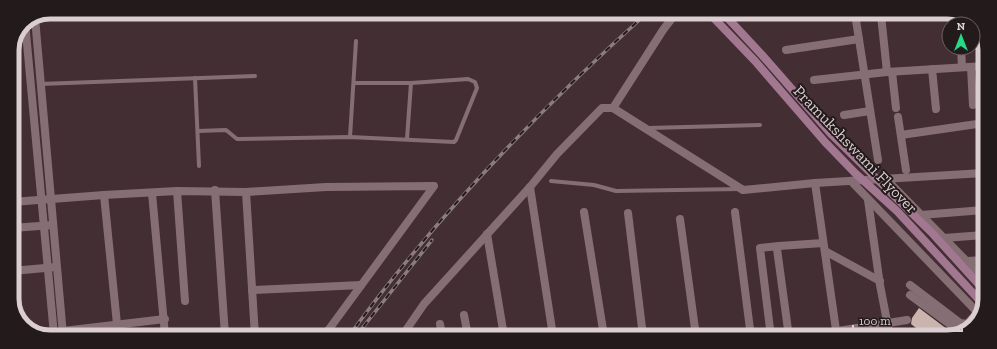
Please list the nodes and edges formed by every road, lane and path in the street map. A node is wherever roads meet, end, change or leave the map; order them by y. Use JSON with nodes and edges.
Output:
{"nodes":[{"id":1,"x":671,"y":19,"type":"edge"},
{"id":2,"x":715,"y":19,"type":"edge"},
{"id":3,"x":728,"y":19,"type":"edge"},
{"id":4,"x":856,"y":19,"type":"edge"},
{"id":5,"x":882,"y":19,"type":"edge"},
{"id":6,"x":34,"y":23,"type":"edge"},
{"id":7,"x":26,"y":31,"type":"edge"},
{"id":8,"x":859,"y":39,"type":"junction"},
{"id":9,"x":356,"y":40,"type":"dead end"},
{"id":10,"x":786,"y":50,"type":"dead end"},
{"id":11,"x":961,"y":56,"type":"edge"},
{"id":12,"x":962,"y":67,"type":"junction"},
{"id":13,"x":972,"y":67,"type":"junction"},
{"id":14,"x":978,"y":67,"type":"edge"},
{"id":15,"x":932,"y":69,"type":"junction"},
{"id":16,"x":890,"y":72,"type":"junction"},
{"id":17,"x":865,"y":75,"type":"junction"},
{"id":18,"x":256,"y":76,"type":"dead end"},
{"id":19,"x":194,"y":78,"type":"junction"},
{"id":20,"x":814,"y":80,"type":"dead end"},
{"id":21,"x":354,"y":83,"type":"junction"},
{"id":22,"x":411,"y":83,"type":"junction"},
{"id":23,"x":40,"y":84,"type":"junction"},
{"id":24,"x":974,"y":105,"type":"dead end"},
{"id":25,"x":613,"y":108,"type":"junction"},
{"id":26,"x":896,"y":108,"type":"dead end"},
{"id":27,"x":936,"y":109,"type":"dead end"},
{"id":28,"x":870,"y":111,"type":"junction"},
{"id":29,"x":844,"y":115,"type":"dead end"},
{"id":30,"x":898,"y":117,"type":"dead end"},
{"id":31,"x":978,"y":124,"type":"edge"},
{"id":32,"x":760,"y":125,"type":"dead end"},
{"id":33,"x":645,"y":129,"type":"junction"},
{"id":34,"x":198,"y":131,"type":"junction"},
{"id":35,"x":901,"y":135,"type":"junction"},
{"id":36,"x":350,"y":137,"type":"junction"},
{"id":37,"x":407,"y":139,"type":"junction"},
{"id":38,"x":878,"y":160,"type":"dead end"},
{"id":39,"x":199,"y":166,"type":"dead end"},
{"id":40,"x":906,"y":170,"type":"dead end"},
{"id":41,"x":978,"y":173,"type":"edge"},
{"id":42,"x":886,"y":179,"type":"junction"},
{"id":43,"x":851,"y":181,"type":"junction"},
{"id":44,"x":551,"y":182,"type":"dead end"},
{"id":45,"x":815,"y":183,"type":"junction"},
{"id":46,"x":530,"y":188,"type":"junction"},
{"id":47,"x":741,"y":189,"type":"junction"},
{"id":48,"x":216,"y":190,"type":"junction"},
{"id":49,"x":177,"y":191,"type":"junction"},
{"id":50,"x":152,"y":192,"type":"junction"},
{"id":51,"x":246,"y":192,"type":"junction"},
{"id":52,"x":104,"y":195,"type":"junction"},
{"id":53,"x":41,"y":199,"type":"junction"},
{"id":54,"x":51,"y":199,"type":"junction"},
{"id":55,"x":868,"y":200,"type":"junction"},
{"id":56,"x":19,"y":201,"type":"edge"},
{"id":57,"x":978,"y":210,"type":"edge"},
{"id":58,"x":584,"y":212,"type":"dead end"},
{"id":59,"x":735,"y":212,"type":"dead end"},
{"id":60,"x":628,"y":213,"type":"dead end"},
{"id":61,"x":921,"y":214,"type":"junction"},
{"id":62,"x":680,"y":219,"type":"dead end"},
{"id":63,"x":52,"y":225,"type":"junction"},
{"id":64,"x":44,"y":226,"type":"junction"},
{"id":65,"x":19,"y":228,"type":"edge"},
{"id":66,"x":487,"y":234,"type":"junction"},
{"id":67,"x":978,"y":235,"type":"edge"},
{"id":68,"x":944,"y":238,"type":"junction"},
{"id":69,"x":779,"y":246,"type":"junction"},
{"id":70,"x":824,"y":247,"type":"junction"},
{"id":71,"x":978,"y":260,"type":"edge"},
{"id":72,"x":968,"y":261,"type":"junction"},
{"id":73,"x":56,"y":267,"type":"junction"},
{"id":74,"x":47,"y":268,"type":"junction"},
{"id":75,"x":19,"y":270,"type":"edge"},
{"id":76,"x":978,"y":272,"type":"edge"},
{"id":77,"x":880,"y":281,"type":"junction"},
{"id":78,"x":978,"y":284,"type":"edge"},
{"id":79,"x":361,"y":285,"type":"junction"},
{"id":80,"x":910,"y":285,"type":"dead end"},
{"id":81,"x":252,"y":290,"type":"junction"},
{"id":82,"x":910,"y":295,"type":"dead end"},
{"id":83,"x":978,"y":299,"type":"edge"},
{"id":84,"x":185,"y":301,"type":"dead end"},
{"id":85,"x":976,"y":310,"type":"edge"},
{"id":86,"x":464,"y":315,"type":"dead end"},
{"id":87,"x":165,"y":319,"type":"junction"},
{"id":88,"x":907,"y":320,"type":"dead end"},
{"id":89,"x":117,"y":324,"type":"junction"},
{"id":90,"x":440,"y":324,"type":"dead end"},
{"id":91,"x":888,"y":324,"type":"junction"},
{"id":92,"x":966,"y":324,"type":"edge"},
{"id":93,"x":954,"y":329,"type":"edge"},
{"id":94,"x":53,"y":330,"type":"edge"},
{"id":95,"x":63,"y":330,"type":"edge"},
{"id":96,"x":81,"y":330,"type":"edge"},
{"id":97,"x":165,"y":330,"type":"edge"},
{"id":98,"x":225,"y":330,"type":"edge"},
{"id":99,"x":255,"y":330,"type":"edge"},
{"id":100,"x":328,"y":330,"type":"edge"},
{"id":101,"x":406,"y":330,"type":"edge"},
{"id":102,"x":441,"y":330,"type":"edge"},
{"id":103,"x":467,"y":330,"type":"edge"},
{"id":104,"x":503,"y":330,"type":"edge"},
{"id":105,"x":552,"y":330,"type":"edge"},
{"id":106,"x":603,"y":330,"type":"edge"},
{"id":107,"x":642,"y":330,"type":"edge"},
{"id":108,"x":695,"y":330,"type":"edge"},
{"id":109,"x":750,"y":330,"type":"edge"},
{"id":110,"x":770,"y":330,"type":"edge"},
{"id":111,"x":788,"y":330,"type":"edge"},
{"id":112,"x":836,"y":330,"type":"edge"},
{"id":113,"x":857,"y":330,"type":"edge"},
{"id":114,"x":889,"y":330,"type":"edge"}],
"edges":[{"from":1,"to":25,"type":"street"},
{"from":2,"to":83,"type":"main road","name":"Pramukshswami Flyover"},
{"from":3,"to":78,"type":"main road","name":"Pramukshswami Flyover"},
{"from":4,"to":8,"type":"street"},
{"from":5,"to":16,"type":"street"},
{"from":6,"to":23,"type":"street"},
{"from":7,"to":53,"type":"street"},
{"from":8,"to":10,"type":"street"},
{"from":8,"to":17,"type":"street"},
{"from":9,"to":21,"type":"lane"},
{"from":11,"to":12,"type":"street"},
{"from":12,"to":13,"type":"street"},
{"from":12,"to":15,"type":"street"},
{"from":13,"to":14,"type":"street"},
{"from":13,"to":24,"type":"street"},
{"from":15,"to":16,"type":"street"},
{"from":15,"to":27,"type":"street"},
{"from":16,"to":17,"type":"street"},
{"from":16,"to":26,"type":"street"},
{"from":17,"to":20,"type":"street"},
{"from":17,"to":28,"type":"street"},
{"from":18,"to":19,"type":"lane"},
{"from":19,"to":23,"type":"lane"},
{"from":19,"to":34,"type":"lane"},
{"from":21,"to":22,"type":"lane"},
{"from":21,"to":36,"type":"lane"},
{"from":22,"to":37,"type":"lane"},
{"from":22,"to":37,"type":"lane"},
{"from":23,"to":54,"type":"street"},
{"from":25,"to":33,"type":"street"},
{"from":25,"to":46,"type":"street"},
{"from":28,"to":29,"type":"street"},
{"from":28,"to":38,"type":"street"},
{"from":30,"to":35,"type":"street"},
{"from":31,"to":35,"type":"street"},
{"from":32,"to":33,"type":"lane"},
{"from":33,"to":47,"type":"street"},
{"from":34,"to":36,"type":"lane"},
{"from":34,"to":39,"type":"lane"},
{"from":35,"to":40,"type":"street"},
{"from":36,"to":37,"type":"lane"},
{"from":41,"to":42,"type":"street"},
{"from":42,"to":43,"type":"street"},
{"from":42,"to":61,"type":"street"},
{"from":43,"to":45,"type":"street"},
{"from":43,"to":55,"type":"street"},
{"from":44,"to":47,"type":"lane"},
{"from":45,"to":47,"type":"street"},
{"from":45,"to":70,"type":"street"},
{"from":46,"to":66,"type":"street"},
{"from":46,"to":105,"type":"street"},
{"from":48,"to":49,"type":"street"},
{"from":48,"to":51,"type":"street"},
{"from":48,"to":98,"type":"street"},
{"from":49,"to":50,"type":"street"},
{"from":49,"to":84,"type":"street"},
{"from":50,"to":52,"type":"street"},
{"from":50,"to":87,"type":"street"},
{"from":51,"to":79,"type":"street"},
{"from":51,"to":81,"type":"street"},
{"from":52,"to":54,"type":"street"},
{"from":52,"to":89,"type":"street"},
{"from":53,"to":54,"type":"street"},
{"from":53,"to":56,"type":"street"},
{"from":53,"to":64,"type":"street"},
{"from":54,"to":63,"type":"street"},
{"from":55,"to":77,"type":"street"},
{"from":55,"to":85,"type":"street"},
{"from":57,"to":61,"type":"street"},
{"from":58,"to":106,"type":"street"},
{"from":59,"to":109,"type":"street"},
{"from":60,"to":107,"type":"street"},
{"from":61,"to":68,"type":"street"},
{"from":62,"to":108,"type":"street"},
{"from":63,"to":64,"type":"street"},
{"from":63,"to":73,"type":"street"},
{"from":64,"to":65,"type":"street"},
{"from":64,"to":74,"type":"street"},
{"from":66,"to":101,"type":"street"},
{"from":66,"to":104,"type":"street"},
{"from":67,"to":68,"type":"street"},
{"from":68,"to":72,"type":"street"},
{"from":69,"to":70,"type":"street"},
{"from":69,"to":110,"type":"street"},
{"from":69,"to":111,"type":"street"},
{"from":70,"to":77,"type":"street"},
{"from":70,"to":112,"type":"street"},
{"from":71,"to":72,"type":"street"},
{"from":72,"to":76,"type":"street"},
{"from":73,"to":74,"type":"street"},
{"from":73,"to":95,"type":"street"},
{"from":74,"to":75,"type":"street"},
{"from":74,"to":94,"type":"street"},
{"from":77,"to":91,"type":"street"},
{"from":79,"to":81,"type":"street"},
{"from":79,"to":100,"type":"street"},
{"from":80,"to":92,"type":"street"},
{"from":81,"to":99,"type":"street"},
{"from":82,"to":93,"type":"street"},
{"from":86,"to":103,"type":"street"},
{"from":87,"to":89,"type":"street"},
{"from":87,"to":97,"type":"street"},
{"from":88,"to":91,"type":"street"},
{"from":89,"to":96,"type":"street"},
{"from":90,"to":102,"type":"street"},
{"from":91,"to":113,"type":"street"},
{"from":91,"to":114,"type":"street"}]}
